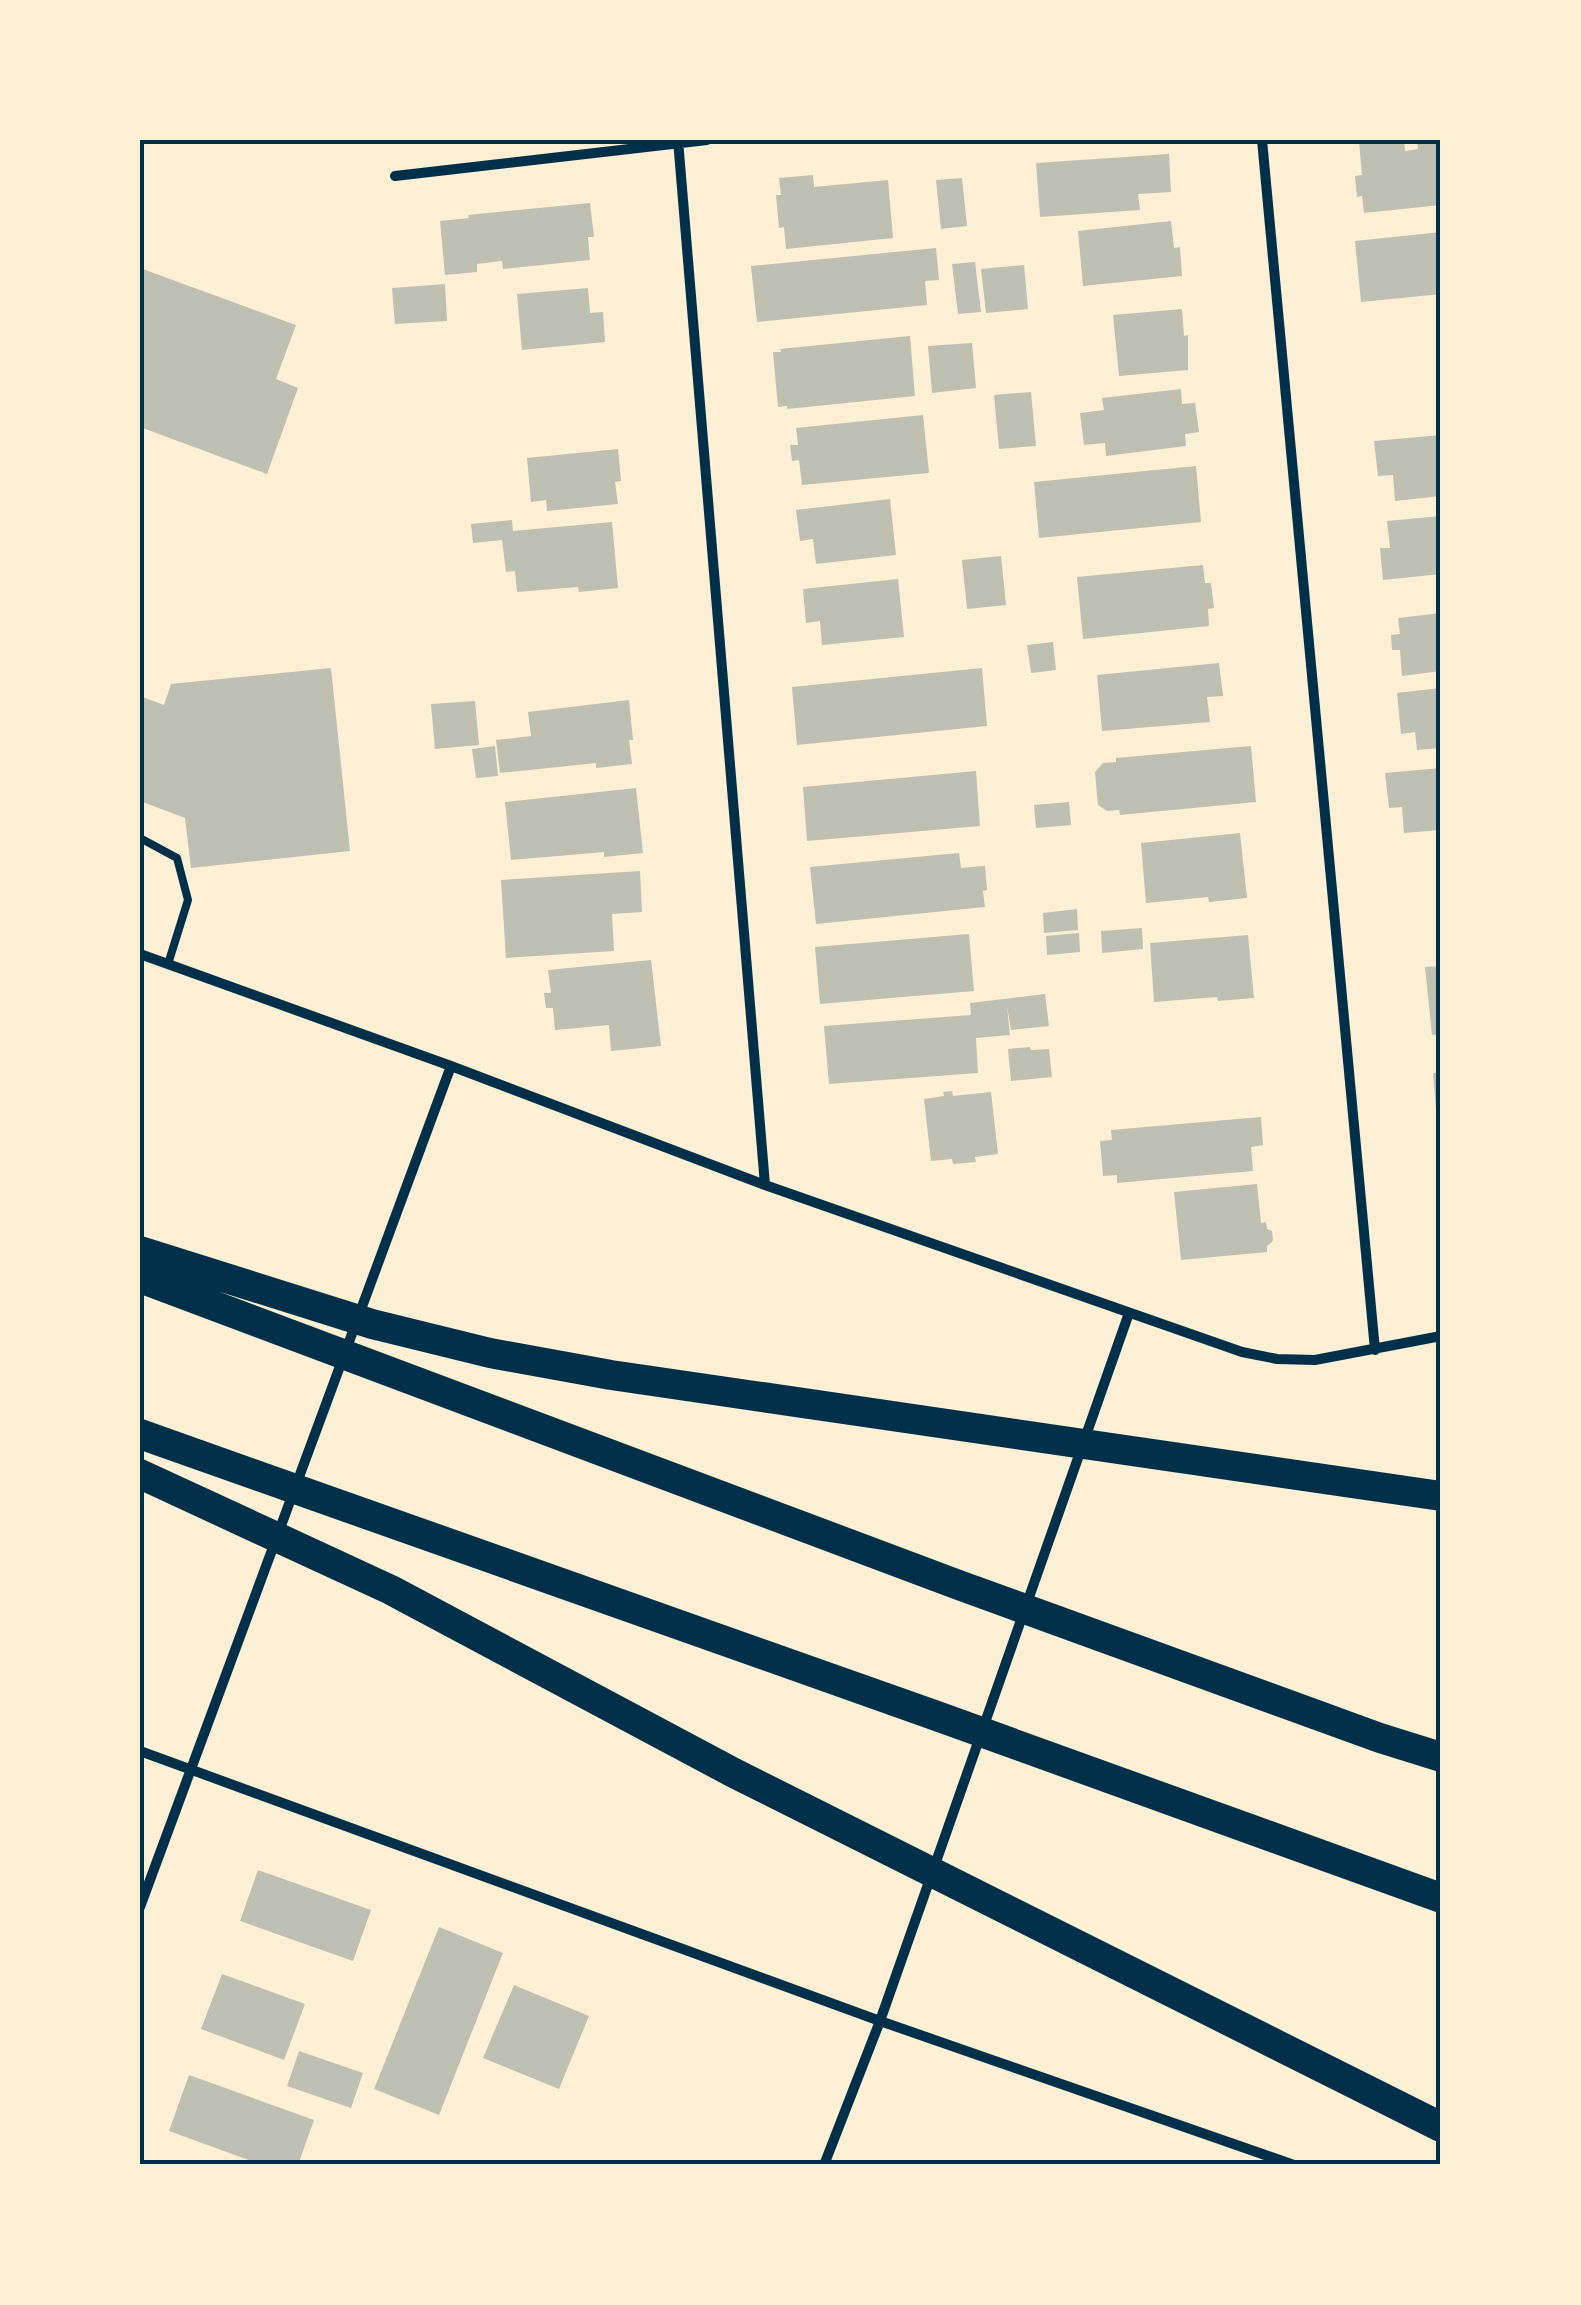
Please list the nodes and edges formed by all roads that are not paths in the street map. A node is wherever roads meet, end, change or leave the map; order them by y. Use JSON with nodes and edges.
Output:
{"nodes":[{"id":1,"x":708,"y":140,"type":"edge"},
{"id":2,"x":1262,"y":140,"type":"edge"},
{"id":3,"x":678,"y":142,"type":"edge"},
{"id":4,"x":395,"y":176,"type":"dead end"},
{"id":5,"x":140,"y":838,"type":"edge"},
{"id":6,"x":140,"y":954,"type":"edge"},
{"id":7,"x":168,"y":964,"type":"junction"},
{"id":8,"x":452,"y":1066,"type":"junction"},
{"id":9,"x":765,"y":1184,"type":"junction"},
{"id":10,"x":140,"y":1251,"type":"edge"},
{"id":11,"x":140,"y":1278,"type":"edge"},
{"id":12,"x":1129,"y":1313,"type":"junction"},
{"id":13,"x":1441,"y":1336,"type":"edge"},
{"id":14,"x":1375,"y":1350,"type":"junction"},
{"id":15,"x":140,"y":1434,"type":"edge"},
{"id":16,"x":140,"y":1474,"type":"edge"},
{"id":17,"x":1441,"y":1496,"type":"edge"},
{"id":18,"x":140,"y":1751,"type":"edge"},
{"id":19,"x":1441,"y":1757,"type":"edge"},
{"id":20,"x":192,"y":1771,"type":"junction"},
{"id":21,"x":1441,"y":1898,"type":"edge"},
{"id":22,"x":140,"y":1906,"type":"edge"},
{"id":23,"x":880,"y":2022,"type":"junction"},
{"id":24,"x":1441,"y":2127,"type":"edge"},
{"id":25,"x":824,"y":2165,"type":"edge"},
{"id":26,"x":1294,"y":2165,"type":"edge"}],
"edges":[{"from":1,"to":3,"type":"street"},
{"from":2,"to":14,"type":"street"},
{"from":3,"to":4,"type":"street"},
{"from":3,"to":9,"type":"street"},
{"from":5,"to":7,"type":"lane"},
{"from":6,"to":7,"type":"street"},
{"from":7,"to":8,"type":"street"},
{"from":8,"to":9,"type":"street"},
{"from":8,"to":20,"type":"street"},
{"from":9,"to":12,"type":"street"},
{"from":10,"to":17,"type":"highway"},
{"from":11,"to":19,"type":"highway"},
{"from":12,"to":14,"type":"street"},
{"from":12,"to":23,"type":"street"},
{"from":13,"to":14,"type":"street"},
{"from":15,"to":21,"type":"highway"},
{"from":16,"to":24,"type":"highway"},
{"from":18,"to":20,"type":"street"},
{"from":20,"to":22,"type":"street"},
{"from":20,"to":23,"type":"street"},
{"from":23,"to":25,"type":"street"},
{"from":23,"to":26,"type":"street"}]}
